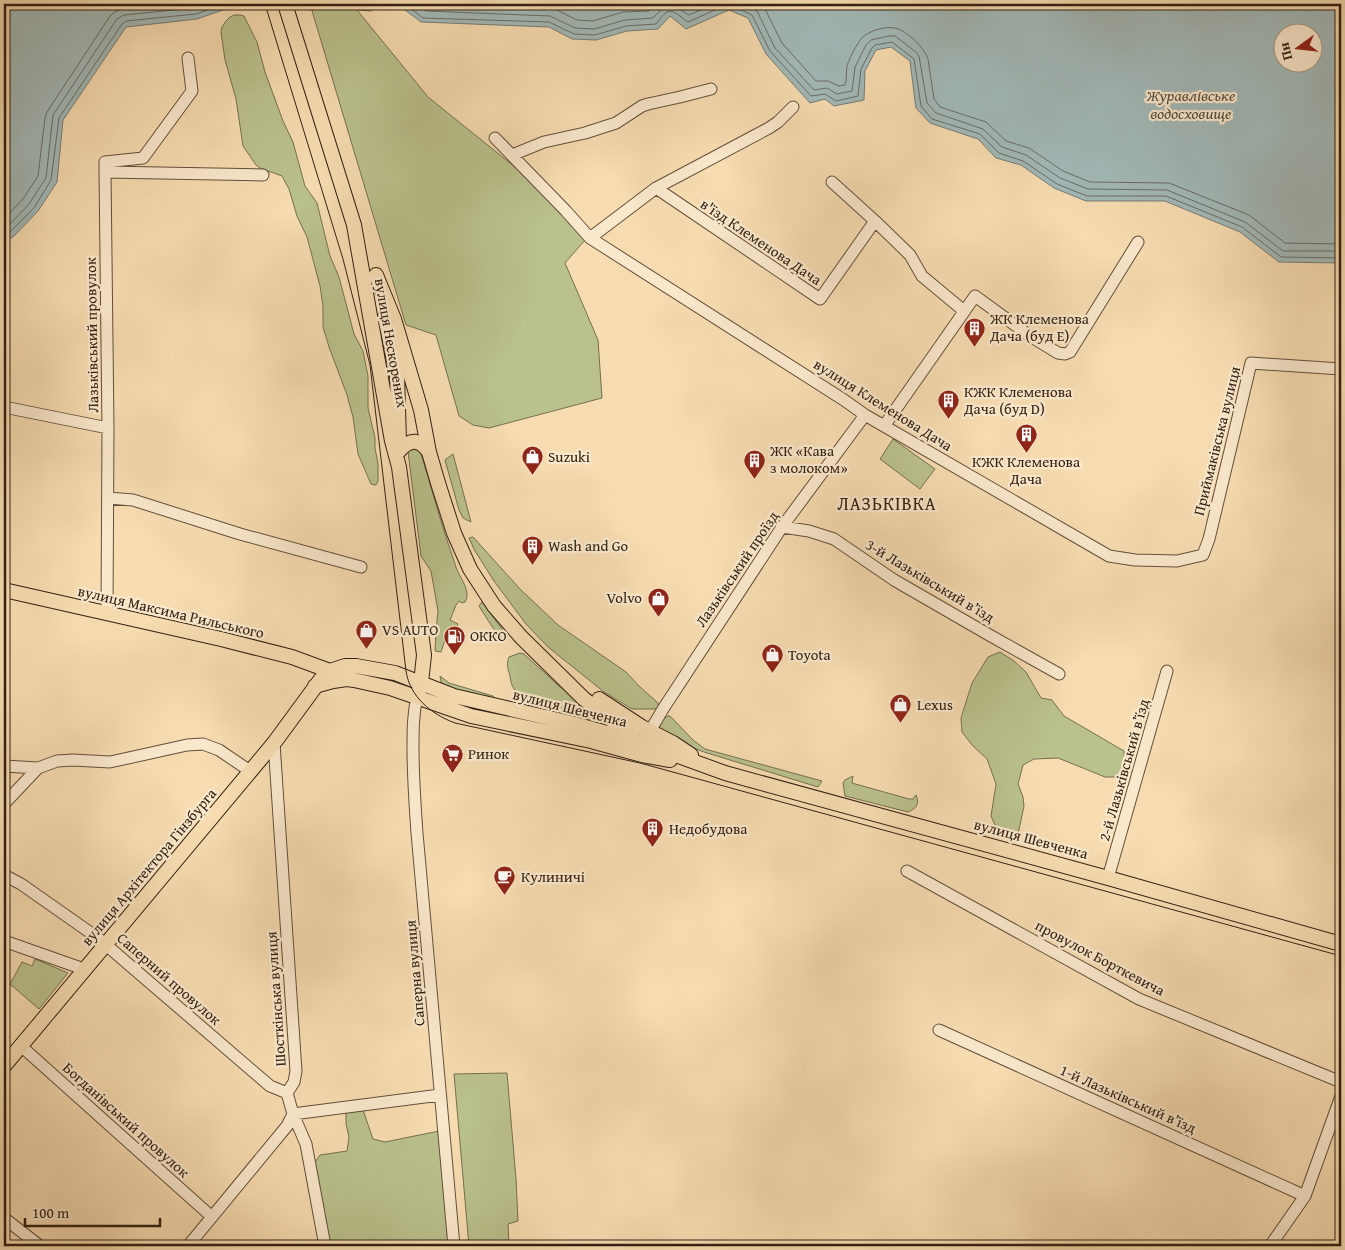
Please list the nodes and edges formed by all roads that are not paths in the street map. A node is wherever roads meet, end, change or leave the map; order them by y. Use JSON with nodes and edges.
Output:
{"nodes":[{"id":1,"x":285,"y":4,"type":"edge"},
{"id":2,"x":188,"y":58,"type":"dead end"},
{"id":3,"x":711,"y":89,"type":"dead end"},
{"id":4,"x":793,"y":107,"type":"dead end"},
{"id":5,"x":496,"y":138,"type":"dead end"},
{"id":6,"x":512,"y":155,"type":"junction"},
{"id":7,"x":105,"y":172,"type":"junction"},
{"id":8,"x":263,"y":175,"type":"dead end"},
{"id":9,"x":832,"y":182,"type":"dead end"},
{"id":10,"x":656,"y":188,"type":"junction"},
{"id":11,"x":875,"y":221,"type":"junction"},
{"id":12,"x":590,"y":238,"type":"junction"},
{"id":13,"x":1138,"y":242,"type":"dead end"},
{"id":14,"x":370,"y":277,"type":"junction"},
{"id":15,"x":964,"y":311,"type":"junction"},
{"id":16,"x":1341,"y":369,"type":"edge"},
{"id":17,"x":397,"y":373,"type":"junction"},
{"id":18,"x":4,"y":407,"type":"edge"},
{"id":19,"x":865,"y":415,"type":"junction"},
{"id":20,"x":884,"y":426,"type":"junction"},
{"id":21,"x":108,"y":428,"type":"junction"},
{"id":22,"x":429,"y":452,"type":"junction"},
{"id":23,"x":399,"y":458,"type":"junction"},
{"id":24,"x":108,"y":498,"type":"junction"},
{"id":25,"x":782,"y":527,"type":"junction"},
{"id":26,"x":1203,"y":555,"type":"joint"},
{"id":27,"x":361,"y":567,"type":"dead end"},
{"id":28,"x":4,"y":590,"type":"edge"},
{"id":29,"x":107,"y":613,"type":"junction"},
{"id":30,"x":546,"y":663,"type":"junction"},
{"id":31,"x":330,"y":671,"type":"junction"},
{"id":32,"x":1167,"y":671,"type":"dead end"},
{"id":33,"x":1059,"y":674,"type":"dead end"},
{"id":34,"x":341,"y":680,"type":"junction"},
{"id":35,"x":421,"y":683,"type":"junction"},
{"id":36,"x":315,"y":687,"type":"junction"},
{"id":37,"x":417,"y":698,"type":"junction"},
{"id":38,"x":598,"y":709,"type":"junction"},
{"id":39,"x":586,"y":727,"type":"junction"},
{"id":40,"x":645,"y":736,"type":"junction"},
{"id":41,"x":591,"y":741,"type":"junction"},
{"id":42,"x":274,"y":742,"type":"junction"},
{"id":43,"x":680,"y":762,"type":"junction"},
{"id":44,"x":4,"y":766,"type":"edge"},
{"id":45,"x":38,"y":768,"type":"junction"},
{"id":46,"x":710,"y":768,"type":"junction"},
{"id":47,"x":250,"y":771,"type":"junction"},
{"id":48,"x":4,"y":804,"type":"edge"},
{"id":49,"x":907,"y":871,"type":"dead end"},
{"id":50,"x":4,"y":875,"type":"edge"},
{"id":51,"x":1108,"y":878,"type":"junction"},
{"id":52,"x":4,"y":941,"type":"edge"},
{"id":53,"x":106,"y":944,"type":"junction"},
{"id":54,"x":1341,"y":944,"type":"edge"},
{"id":55,"x":83,"y":971,"type":"junction"},
{"id":56,"x":939,"y":1030,"type":"dead end"},
{"id":57,"x":21,"y":1046,"type":"junction"},
{"id":58,"x":4,"y":1066,"type":"edge"},
{"id":59,"x":1341,"y":1082,"type":"edge"},
{"id":60,"x":287,"y":1094,"type":"junction"},
{"id":61,"x":440,"y":1095,"type":"junction"},
{"id":62,"x":1341,"y":1096,"type":"edge"},
{"id":63,"x":293,"y":1114,"type":"junction"},
{"id":64,"x":1305,"y":1196,"type":"junction"},
{"id":65,"x":212,"y":1217,"type":"junction"},
{"id":66,"x":4,"y":1218,"type":"edge"},
{"id":67,"x":40,"y":1246,"type":"edge"},
{"id":68,"x":188,"y":1246,"type":"edge"},
{"id":69,"x":325,"y":1246,"type":"edge"},
{"id":70,"x":454,"y":1246,"type":"edge"},
{"id":71,"x":1270,"y":1246,"type":"edge"}],
"edges":[{"from":1,"to":14,"type":"main road","name":"вулиця Нескорених"},
{"from":2,"to":7,"type":"street"},
{"from":3,"to":6,"type":"street"},
{"from":4,"to":10,"type":"street"},
{"from":5,"to":6,"type":"street","name":"вулиця Клеменова Дача"},
{"from":6,"to":12,"type":"street","name":"вулиця Клеменова Дача"},
{"from":7,"to":8,"type":"street"},
{"from":7,"to":21,"type":"street","name":"Лазьківський провулок"},
{"from":9,"to":11,"type":"street"},
{"from":10,"to":11,"type":"street","name":"в'їзд Клеменова Дача"},
{"from":10,"to":12,"type":"street"},
{"from":11,"to":15,"type":"street"},
{"from":12,"to":19,"type":"street","name":"вулиця Клеменова Дача"},
{"from":13,"to":15,"type":"street"},
{"from":14,"to":17,"type":"main road"},
{"from":14,"to":22,"type":"main road"},
{"from":14,"to":23,"type":"main road","name":"вулиця Нескорених"},
{"from":15,"to":20,"type":"street"},
{"from":16,"to":26,"type":"street","name":"Приймаківська вулиця"},
{"from":17,"to":22,"type":"main road"},
{"from":17,"to":23,"type":"main road","name":"вулиця Нескорених"},
{"from":18,"to":21,"type":"street"},
{"from":19,"to":20,"type":"street","name":"вулиця Клеменова Дача"},
{"from":19,"to":25,"type":"street","name":"Лазьківський проїзд"},
{"from":20,"to":26,"type":"street","name":"вулиця Клеменова Дача"},
{"from":21,"to":24,"type":"street","name":"Лазьківський провулок"},
{"from":22,"to":23,"type":"main road"},
{"from":22,"to":30,"type":"main road"},
{"from":23,"to":35,"type":"main road","name":"вулиця Нескорених"},
{"from":24,"to":27,"type":"street"},
{"from":24,"to":29,"type":"street","name":"Лазьківський провулок"},
{"from":25,"to":33,"type":"street","name":"3-й Лазьківський в’їзд"},
{"from":25,"to":40,"type":"street","name":"Лазьківський проїзд"},
{"from":28,"to":29,"type":"main road","name":"вулиця Максима Рильського"},
{"from":29,"to":31,"type":"main road","name":"вулиця Максима Рильського"},
{"from":30,"to":38,"type":"main road"},
{"from":30,"to":40,"type":"main road"},
{"from":31,"to":34,"type":"main road","name":"вулиця Максима Рильського"},
{"from":31,"to":35,"type":"main road"},
{"from":31,"to":36,"type":"main road"},
{"from":32,"to":51,"type":"street","name":"2-й Лазьківський в’їзд"},
{"from":34,"to":36,"type":"main road"},
{"from":34,"to":37,"type":"main road"},
{"from":35,"to":37,"type":"main road","name":"вулиця Нескорених"},
{"from":35,"to":39,"type":"main road","name":"вулиця Шевченка"},
{"from":36,"to":42,"type":"main road","name":"вулиця Архітектора Гінзбурга"},
{"from":37,"to":41,"type":"main road","name":"вулиця Шевченка"},
{"from":37,"to":61,"type":"street","name":"Саперна вулиця"},
{"from":38,"to":39,"type":"main road"},
{"from":38,"to":40,"type":"main road"},
{"from":39,"to":40,"type":"main road","name":"вулиця Шевченка"},
{"from":40,"to":41,"type":"main road"},
{"from":40,"to":43,"type":"main road"},
{"from":40,"to":46,"type":"main road","name":"вулиця Шевченка"},
{"from":41,"to":43,"type":"main road","name":"вулиця Шевченка"},
{"from":42,"to":47,"type":"main road","name":"вулиця Архітектора Гінзбурга"},
{"from":42,"to":60,"type":"street","name":"Шосткінська вулиця"},
{"from":43,"to":46,"type":"main road","name":"вулиця Шевченка"},
{"from":44,"to":45,"type":"street"},
{"from":45,"to":47,"type":"street"},
{"from":45,"to":48,"type":"street"},
{"from":46,"to":51,"type":"main road","name":"вулиця Шевченка"},
{"from":47,"to":53,"type":"main road","name":"вулиця Архітектора Гінзбурга"},
{"from":49,"to":59,"type":"street","name":"провулок Борткевича"},
{"from":50,"to":53,"type":"street","name":"Саперний провулок"},
{"from":51,"to":54,"type":"main road","name":"вулиця Шевченка"},
{"from":52,"to":55,"type":"street"},
{"from":53,"to":55,"type":"main road","name":"вулиця Архітектора Гінзбурга"},
{"from":53,"to":60,"type":"street","name":"Саперний провулок"},
{"from":55,"to":57,"type":"main road","name":"вулиця Архітектора Гінзбурга"},
{"from":56,"to":64,"type":"street","name":"1-й Лазьківський в’їзд"},
{"from":57,"to":58,"type":"main road","name":"вулиця Архітектора Гінзбурга"},
{"from":57,"to":65,"type":"street","name":"Богданівський провулок"},
{"from":60,"to":63,"type":"street"},
{"from":61,"to":63,"type":"street"},
{"from":61,"to":70,"type":"street","name":"Саперна вулиця"},
{"from":62,"to":64,"type":"street"},
{"from":63,"to":65,"type":"street"},
{"from":63,"to":69,"type":"street"},
{"from":64,"to":71,"type":"street"},
{"from":65,"to":68,"type":"street"},
{"from":66,"to":67,"type":"street"}]}
